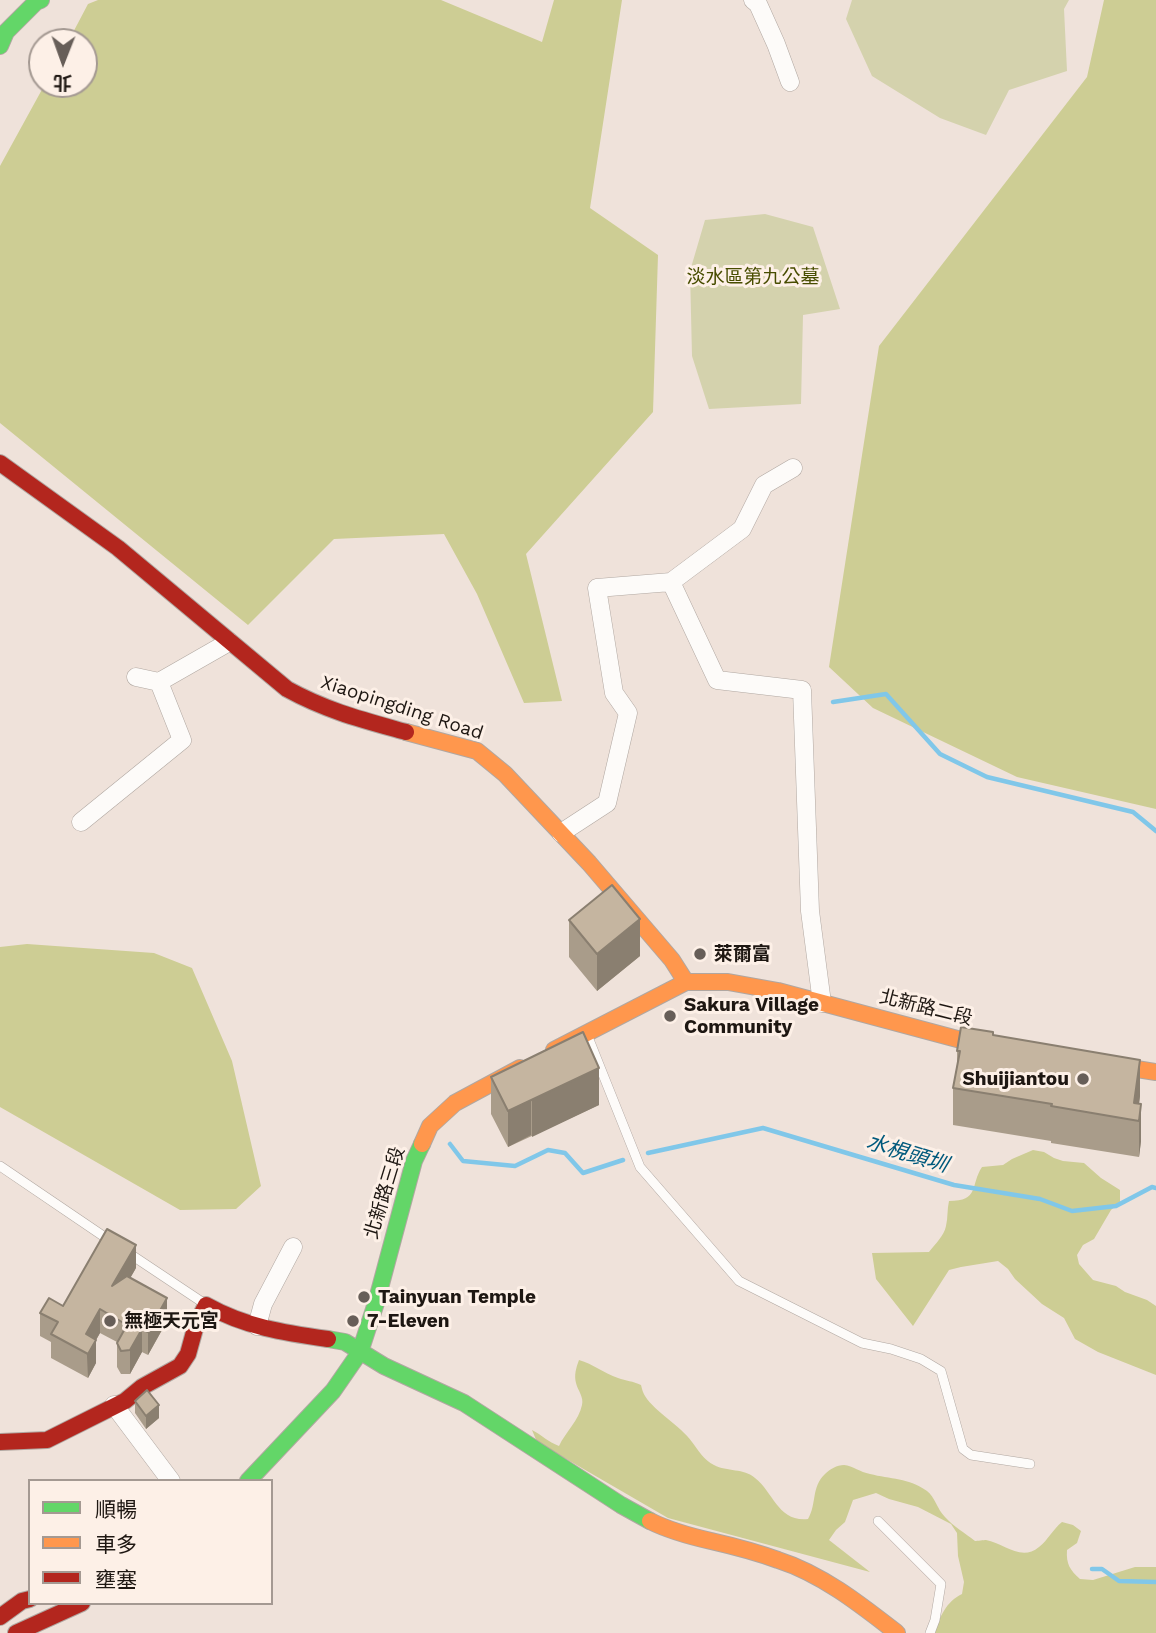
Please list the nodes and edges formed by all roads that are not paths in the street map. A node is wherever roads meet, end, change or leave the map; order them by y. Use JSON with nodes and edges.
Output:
{"nodes":[{"id":1,"x":41,"y":0,"type":"edge"},
{"id":2,"x":753,"y":0,"type":"edge"},
{"id":3,"x":0,"y":46,"type":"edge"},
{"id":4,"x":790,"y":82,"type":"dead end"},
{"id":5,"x":0,"y":463,"type":"edge"},
{"id":6,"x":793,"y":468,"type":"dead end"},
{"id":7,"x":671,"y":582,"type":"junction"},
{"id":8,"x":229,"y":642,"type":"junction"},
{"id":9,"x":136,"y":677,"type":"dead end"},
{"id":10,"x":159,"y":682,"type":"junction"},
{"id":11,"x":81,"y":822,"type":"dead end"},
{"id":12,"x":561,"y":833,"type":"junction"},
{"id":13,"x":686,"y":982,"type":"junction"},
{"id":14,"x":822,"y":1003,"type":"junction"},
{"id":15,"x":586,"y":1032,"type":"junction"},
{"id":16,"x":1013,"y":1048,"type":"edge"},
{"id":17,"x":1091,"y":1061,"type":"edge"},
{"id":18,"x":1156,"y":1072,"type":"edge"},
{"id":19,"x":0,"y":1166,"type":"edge"},
{"id":20,"x":293,"y":1247,"type":"dead end"},
{"id":21,"x":206,"y":1306,"type":"junction"},
{"id":22,"x":257,"y":1326,"type":"junction"},
{"id":23,"x":360,"y":1352,"type":"junction"},
{"id":24,"x":114,"y":1405,"type":"junction"},
{"id":25,"x":0,"y":1442,"type":"edge"},
{"id":26,"x":1030,"y":1464,"type":"dead end"},
{"id":27,"x":170,"y":1479,"type":"edge"},
{"id":28,"x":250,"y":1479,"type":"edge"},
{"id":29,"x":878,"y":1521,"type":"dead end"},
{"id":30,"x":28,"y":1600,"type":"edge"},
{"id":31,"x":78,"y":1605,"type":"edge"},
{"id":32,"x":0,"y":1616,"type":"edge"},
{"id":33,"x":16,"y":1633,"type":"edge"},
{"id":34,"x":897,"y":1633,"type":"edge"},
{"id":35,"x":930,"y":1633,"type":"edge"}],
"edges":[{"from":1,"to":3,"type":"street"},
{"from":2,"to":4,"type":"street"},
{"from":5,"to":8,"type":"street","name":"Xiaopingding Road"},
{"from":6,"to":7,"type":"street"},
{"from":7,"to":12,"type":"street"},
{"from":7,"to":14,"type":"street"},
{"from":8,"to":10,"type":"street"},
{"from":8,"to":12,"type":"street","name":"Xiaopingding Road"},
{"from":9,"to":10,"type":"street"},
{"from":10,"to":11,"type":"street"},
{"from":12,"to":13,"type":"street","name":"Xiaopingding Road"},
{"from":13,"to":14,"type":"street","name":"北新路二段"},
{"from":13,"to":15,"type":"street","name":"北新路三段"},
{"from":14,"to":16,"type":"street","name":"北新路二段"},
{"from":15,"to":23,"type":"street","name":"北新路三段"},
{"from":15,"to":26,"type":"lane"},
{"from":17,"to":18,"type":"street"},
{"from":19,"to":21,"type":"lane"},
{"from":20,"to":22,"type":"street"},
{"from":21,"to":22,"type":"street"},
{"from":21,"to":24,"type":"street"},
{"from":22,"to":23,"type":"street"},
{"from":23,"to":28,"type":"street","name":"北新路三段"},
{"from":23,"to":34,"type":"street"},
{"from":24,"to":25,"type":"street"},
{"from":24,"to":27,"type":"street"},
{"from":29,"to":35,"type":"lane"},
{"from":30,"to":32,"type":"street"},
{"from":31,"to":33,"type":"street"}]}
